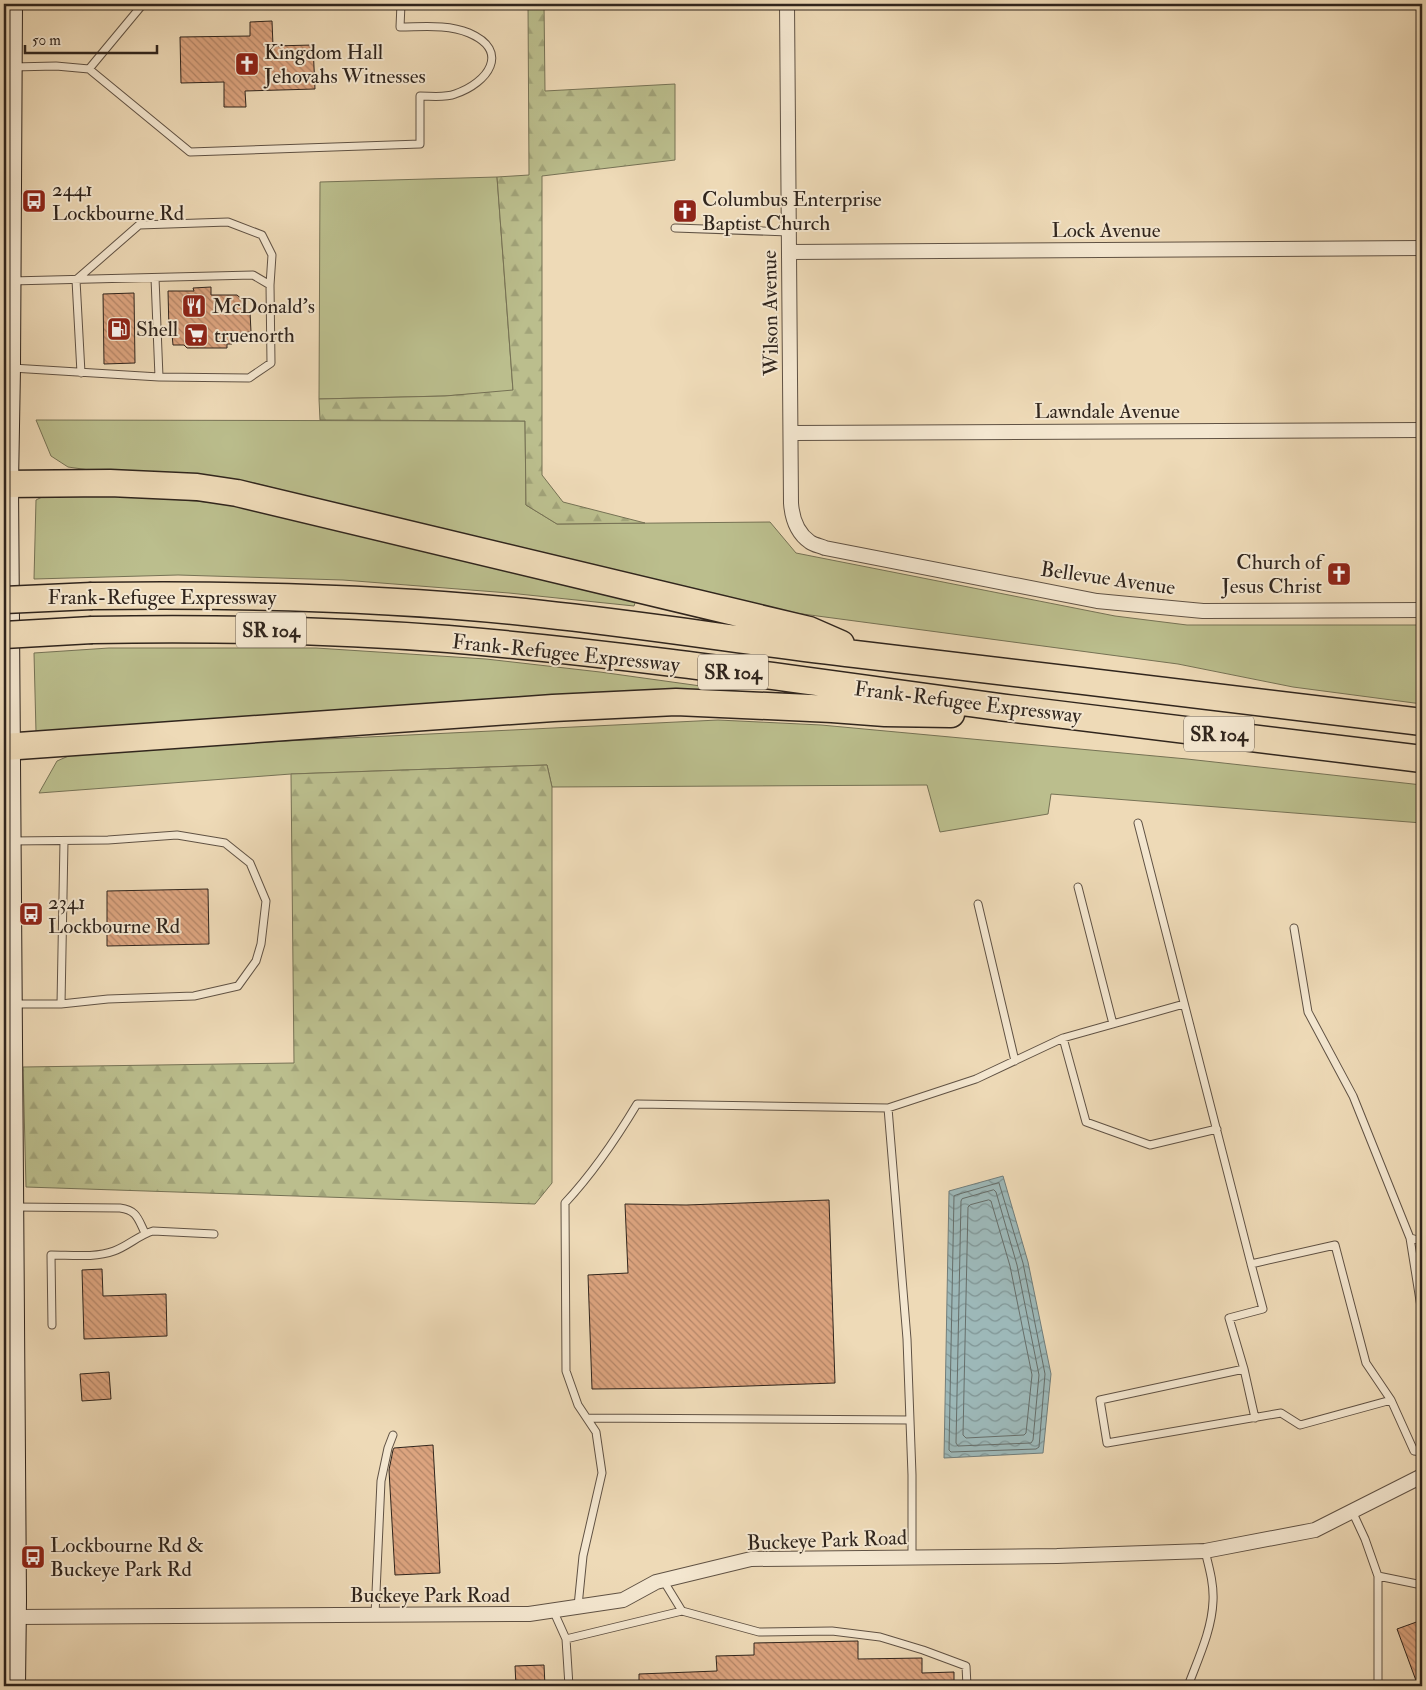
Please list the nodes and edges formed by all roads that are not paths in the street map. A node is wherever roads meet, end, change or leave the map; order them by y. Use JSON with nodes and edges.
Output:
{"nodes":[{"id":1,"x":12,"y":4,"type":"edge"},
{"id":2,"x":143,"y":4,"type":"edge"},
{"id":3,"x":401,"y":4,"type":"edge"},
{"id":4,"x":787,"y":4,"type":"edge"},
{"id":5,"x":13,"y":67,"type":"junction"},
{"id":6,"x":89,"y":70,"type":"junction"},
{"id":7,"x":675,"y":228,"type":"dead end"},
{"id":8,"x":790,"y":232,"type":"junction"},
{"id":9,"x":1422,"y":248,"type":"edge"},
{"id":10,"x":790,"y":252,"type":"junction"},
{"id":11,"x":155,"y":278,"type":"junction"},
{"id":12,"x":76,"y":280,"type":"junction"},
{"id":13,"x":11,"y":281,"type":"junction"},
{"id":14,"x":270,"y":285,"type":"junction"},
{"id":15,"x":7,"y":368,"type":"edge"},
{"id":16,"x":80,"y":373,"type":"junction"},
{"id":17,"x":159,"y":377,"type":"junction"},
{"id":18,"x":1422,"y":430,"type":"edge"},
{"id":19,"x":792,"y":433,"type":"junction"},
{"id":20,"x":6,"y":484,"type":"edge"},
{"id":21,"x":799,"y":529,"type":"joint"},
{"id":22,"x":4,"y":600,"type":"edge"},
{"id":23,"x":1422,"y":610,"type":"edge"},
{"id":24,"x":4,"y":635,"type":"edge"},
{"id":25,"x":869,"y":656,"type":"junction"},
{"id":26,"x":1016,"y":709,"type":"junction"},
{"id":27,"x":1422,"y":722,"type":"edge"},
{"id":28,"x":7,"y":748,"type":"edge"},
{"id":29,"x":1422,"y":758,"type":"edge"},
{"id":30,"x":1138,"y":823,"type":"dead end"},
{"id":31,"x":10,"y":841,"type":"junction"},
{"id":32,"x":64,"y":841,"type":"junction"},
{"id":33,"x":1078,"y":887,"type":"dead end"},
{"id":34,"x":978,"y":904,"type":"dead end"},
{"id":35,"x":1294,"y":928,"type":"dead end"},
{"id":36,"x":9,"y":994,"type":"edge"},
{"id":37,"x":61,"y":1004,"type":"junction"},
{"id":38,"x":1184,"y":1004,"type":"junction"},
{"id":39,"x":1113,"y":1024,"type":"junction"},
{"id":40,"x":1064,"y":1038,"type":"junction"},
{"id":41,"x":1015,"y":1061,"type":"junction"},
{"id":42,"x":888,"y":1108,"type":"junction"},
{"id":43,"x":1217,"y":1129,"type":"junction"},
{"id":44,"x":12,"y":1208,"type":"junction"},
{"id":45,"x":145,"y":1233,"type":"junction"},
{"id":46,"x":214,"y":1234,"type":"dead end"},
{"id":47,"x":1410,"y":1238,"type":"junction"},
{"id":48,"x":1422,"y":1241,"type":"edge"},
{"id":49,"x":1251,"y":1264,"type":"junction"},
{"id":50,"x":9,"y":1278,"type":"edge"},
{"id":51,"x":1422,"y":1313,"type":"edge"},
{"id":52,"x":52,"y":1325,"type":"dead end"},
{"id":53,"x":1244,"y":1369,"type":"junction"},
{"id":54,"x":1391,"y":1400,"type":"junction"},
{"id":55,"x":586,"y":1418,"type":"junction"},
{"id":56,"x":1255,"y":1418,"type":"junction"},
{"id":57,"x":910,"y":1420,"type":"junction"},
{"id":58,"x":393,"y":1435,"type":"dead end"},
{"id":59,"x":1422,"y":1452,"type":"edge"},
{"id":60,"x":1422,"y":1476,"type":"edge"},
{"id":61,"x":1352,"y":1511,"type":"junction"},
{"id":62,"x":1205,"y":1551,"type":"junction"},
{"id":63,"x":912,"y":1557,"type":"junction"},
{"id":64,"x":1378,"y":1576,"type":"junction"},
{"id":65,"x":663,"y":1580,"type":"junction"},
{"id":66,"x":1422,"y":1585,"type":"edge"},
{"id":67,"x":14,"y":1605,"type":"junction"},
{"id":68,"x":578,"y":1606,"type":"junction"},
{"id":69,"x":553,"y":1610,"type":"junction"},
{"id":70,"x":682,"y":1611,"type":"junction"},
{"id":71,"x":375,"y":1615,"type":"junction"},
{"id":72,"x":566,"y":1639,"type":"junction"},
{"id":73,"x":14,"y":1686,"type":"edge"},
{"id":74,"x":569,"y":1686,"type":"edge"},
{"id":75,"x":967,"y":1686,"type":"edge"},
{"id":76,"x":1188,"y":1686,"type":"edge"},
{"id":77,"x":1378,"y":1686,"type":"edge"}],
"edges":[{"from":1,"to":5,"type":"main road"},
{"from":2,"to":6,"type":"lane"},
{"from":3,"to":6,"type":"lane"},
{"from":4,"to":8,"type":"street","name":"Wilson Avenue"},
{"from":5,"to":6,"type":"lane"},
{"from":5,"to":13,"type":"main road"},
{"from":7,"to":8,"type":"lane"},
{"from":8,"to":10,"type":"street","name":"Wilson Avenue"},
{"from":9,"to":10,"type":"street","name":"Lock Avenue"},
{"from":10,"to":19,"type":"street","name":"Wilson Avenue"},
{"from":11,"to":12,"type":"lane"},
{"from":11,"to":14,"type":"lane"},
{"from":11,"to":17,"type":"lane"},
{"from":12,"to":13,"type":"lane"},
{"from":12,"to":14,"type":"lane"},
{"from":12,"to":16,"type":"lane"},
{"from":13,"to":15,"type":"main road"},
{"from":14,"to":17,"type":"lane"},
{"from":15,"to":16,"type":"lane"},
{"from":15,"to":20,"type":"main road"},
{"from":16,"to":17,"type":"lane"},
{"from":18,"to":19,"type":"street","name":"Lawndale Avenue"},
{"from":19,"to":21,"type":"street","name":"Wilson Avenue"},
{"from":20,"to":25,"type":"highway"},
{"from":20,"to":28,"type":"main road"},
{"from":21,"to":23,"type":"street","name":"Bellevue Avenue"},
{"from":22,"to":25,"type":"highway","name":"Frank-Refugee Expressway","number":"SR 104","bridge":true},
{"from":24,"to":26,"type":"highway","name":"Frank-Refugee Expressway","number":"SR 104","bridge":true},
{"from":25,"to":27,"type":"highway","name":"Frank-Refugee Expressway","number":"SR 104"},
{"from":26,"to":28,"type":"highway"},
{"from":26,"to":29,"type":"highway","name":"Frank-Refugee Expressway","number":"SR 104"},
{"from":28,"to":31,"type":"main road"},
{"from":30,"to":38,"type":"lane"},
{"from":31,"to":32,"type":"lane"},
{"from":31,"to":36,"type":"main road"},
{"from":32,"to":37,"type":"lane"},
{"from":32,"to":37,"type":"lane"},
{"from":33,"to":39,"type":"lane"},
{"from":34,"to":41,"type":"lane"},
{"from":35,"to":47,"type":"lane"},
{"from":36,"to":37,"type":"lane"},
{"from":36,"to":44,"type":"main road"},
{"from":38,"to":39,"type":"lane"},
{"from":38,"to":43,"type":"lane"},
{"from":39,"to":40,"type":"lane"},
{"from":40,"to":41,"type":"lane"},
{"from":40,"to":43,"type":"lane"},
{"from":41,"to":42,"type":"lane"},
{"from":42,"to":55,"type":"lane"},
{"from":42,"to":57,"type":"lane"},
{"from":43,"to":49,"type":"lane"},
{"from":44,"to":45,"type":"lane"},
{"from":44,"to":50,"type":"main road"},
{"from":45,"to":46,"type":"lane"},
{"from":45,"to":52,"type":"lane"},
{"from":47,"to":48,"type":"lane"},
{"from":47,"to":51,"type":"lane"},
{"from":49,"to":53,"type":"lane"},
{"from":49,"to":54,"type":"lane"},
{"from":50,"to":67,"type":"main road"},
{"from":53,"to":56,"type":"lane"},
{"from":53,"to":56,"type":"lane"},
{"from":54,"to":56,"type":"lane"},
{"from":54,"to":59,"type":"lane"},
{"from":55,"to":57,"type":"lane"},
{"from":55,"to":68,"type":"lane"},
{"from":57,"to":63,"type":"lane"},
{"from":58,"to":71,"type":"lane"},
{"from":60,"to":61,"type":"street","name":"Buckeye Park Road"},
{"from":61,"to":62,"type":"street","name":"Buckeye Park Road"},
{"from":61,"to":64,"type":"lane"},
{"from":62,"to":63,"type":"street","name":"Buckeye Park Road"},
{"from":62,"to":76,"type":"lane"},
{"from":63,"to":65,"type":"street","name":"Buckeye Park Road"},
{"from":64,"to":66,"type":"lane"},
{"from":64,"to":77,"type":"lane"},
{"from":65,"to":68,"type":"street","name":"Buckeye Park Road"},
{"from":65,"to":70,"type":"lane"},
{"from":67,"to":71,"type":"street","name":"Buckeye Park Road"},
{"from":67,"to":73,"type":"main road"},
{"from":68,"to":69,"type":"street","name":"Buckeye Park Road"},
{"from":69,"to":71,"type":"street","name":"Buckeye Park Road"},
{"from":69,"to":72,"type":"lane"},
{"from":70,"to":72,"type":"lane"},
{"from":70,"to":75,"type":"lane"},
{"from":72,"to":74,"type":"lane"}]}
